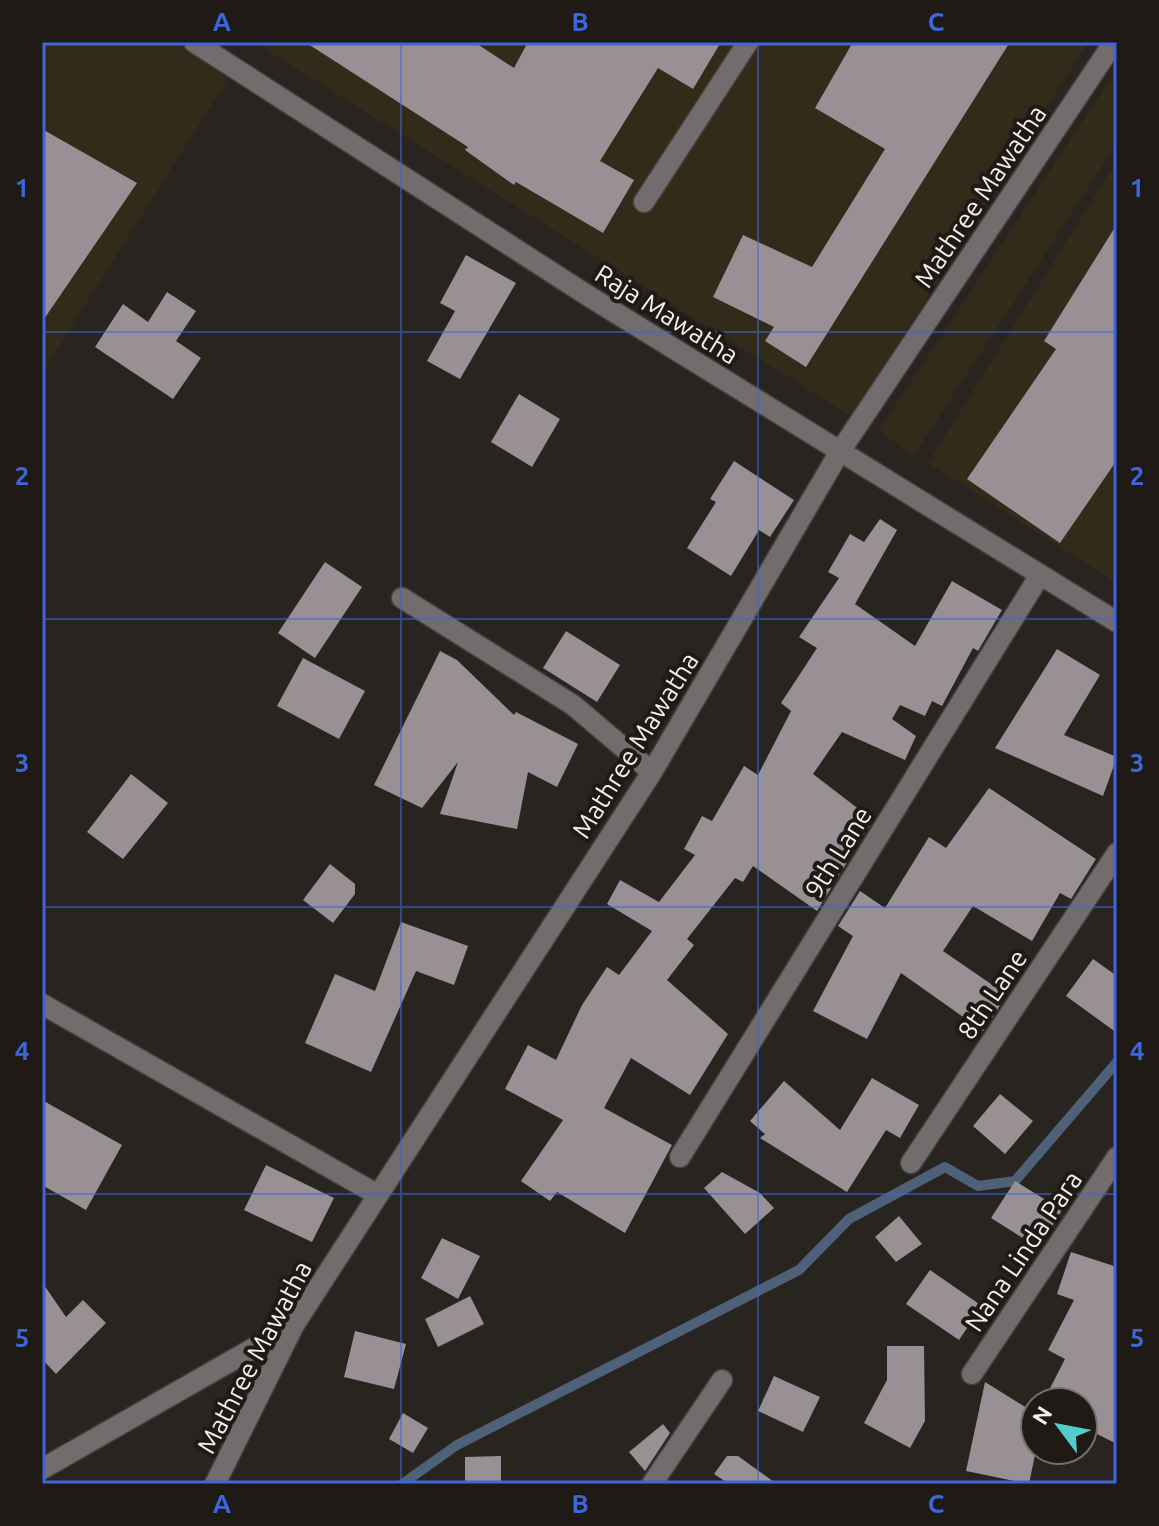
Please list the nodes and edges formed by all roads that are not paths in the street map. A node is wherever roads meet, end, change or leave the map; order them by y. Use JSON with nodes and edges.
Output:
{"nodes":[{"id":1,"x":194,"y":42,"type":"edge"},
{"id":2,"x":748,"y":42,"type":"edge"},
{"id":3,"x":1114,"y":42,"type":"edge"},
{"id":4,"x":644,"y":202,"type":"dead end"},
{"id":5,"x":839,"y":453,"type":"junction"},
{"id":6,"x":1040,"y":575,"type":"junction"},
{"id":7,"x":402,"y":598,"type":"dead end"},
{"id":8,"x":1117,"y":622,"type":"edge"},
{"id":9,"x":652,"y":772,"type":"junction"},
{"id":10,"x":1117,"y":853,"type":"edge"},
{"id":11,"x":44,"y":1008,"type":"edge"},
{"id":12,"x":680,"y":1157,"type":"dead end"},
{"id":13,"x":1117,"y":1157,"type":"edge"},
{"id":14,"x":911,"y":1163,"type":"dead end"},
{"id":15,"x":378,"y":1195,"type":"junction"},
{"id":16,"x":294,"y":1325,"type":"junction"},
{"id":17,"x":972,"y":1374,"type":"dead end"},
{"id":18,"x":722,"y":1380,"type":"dead end"},
{"id":19,"x":42,"y":1469,"type":"edge"},
{"id":20,"x":215,"y":1484,"type":"edge"},
{"id":21,"x":652,"y":1484,"type":"edge"}],
"edges":[{"from":1,"to":5,"type":"street","name":"Raja Mawatha"},
{"from":2,"to":4,"type":"street"},
{"from":3,"to":5,"type":"street","name":"Mathree Mawatha"},
{"from":5,"to":6,"type":"street","name":"Raja Mawatha"},
{"from":5,"to":9,"type":"street","name":"Mathree Mawatha"},
{"from":6,"to":8,"type":"street","name":"Raja Mawatha"},
{"from":6,"to":12,"type":"street","name":"9th Lane"},
{"from":7,"to":9,"type":"street"},
{"from":9,"to":15,"type":"street","name":"Mathree Mawatha"},
{"from":10,"to":14,"type":"street","name":"8th Lane"},
{"from":11,"to":15,"type":"street"},
{"from":13,"to":17,"type":"street","name":"Nana Linda Para"},
{"from":15,"to":16,"type":"street","name":"Mathree Mawatha"},
{"from":16,"to":19,"type":"street"},
{"from":16,"to":20,"type":"street","name":"Mathree Mawatha"},
{"from":18,"to":21,"type":"street"}]}
